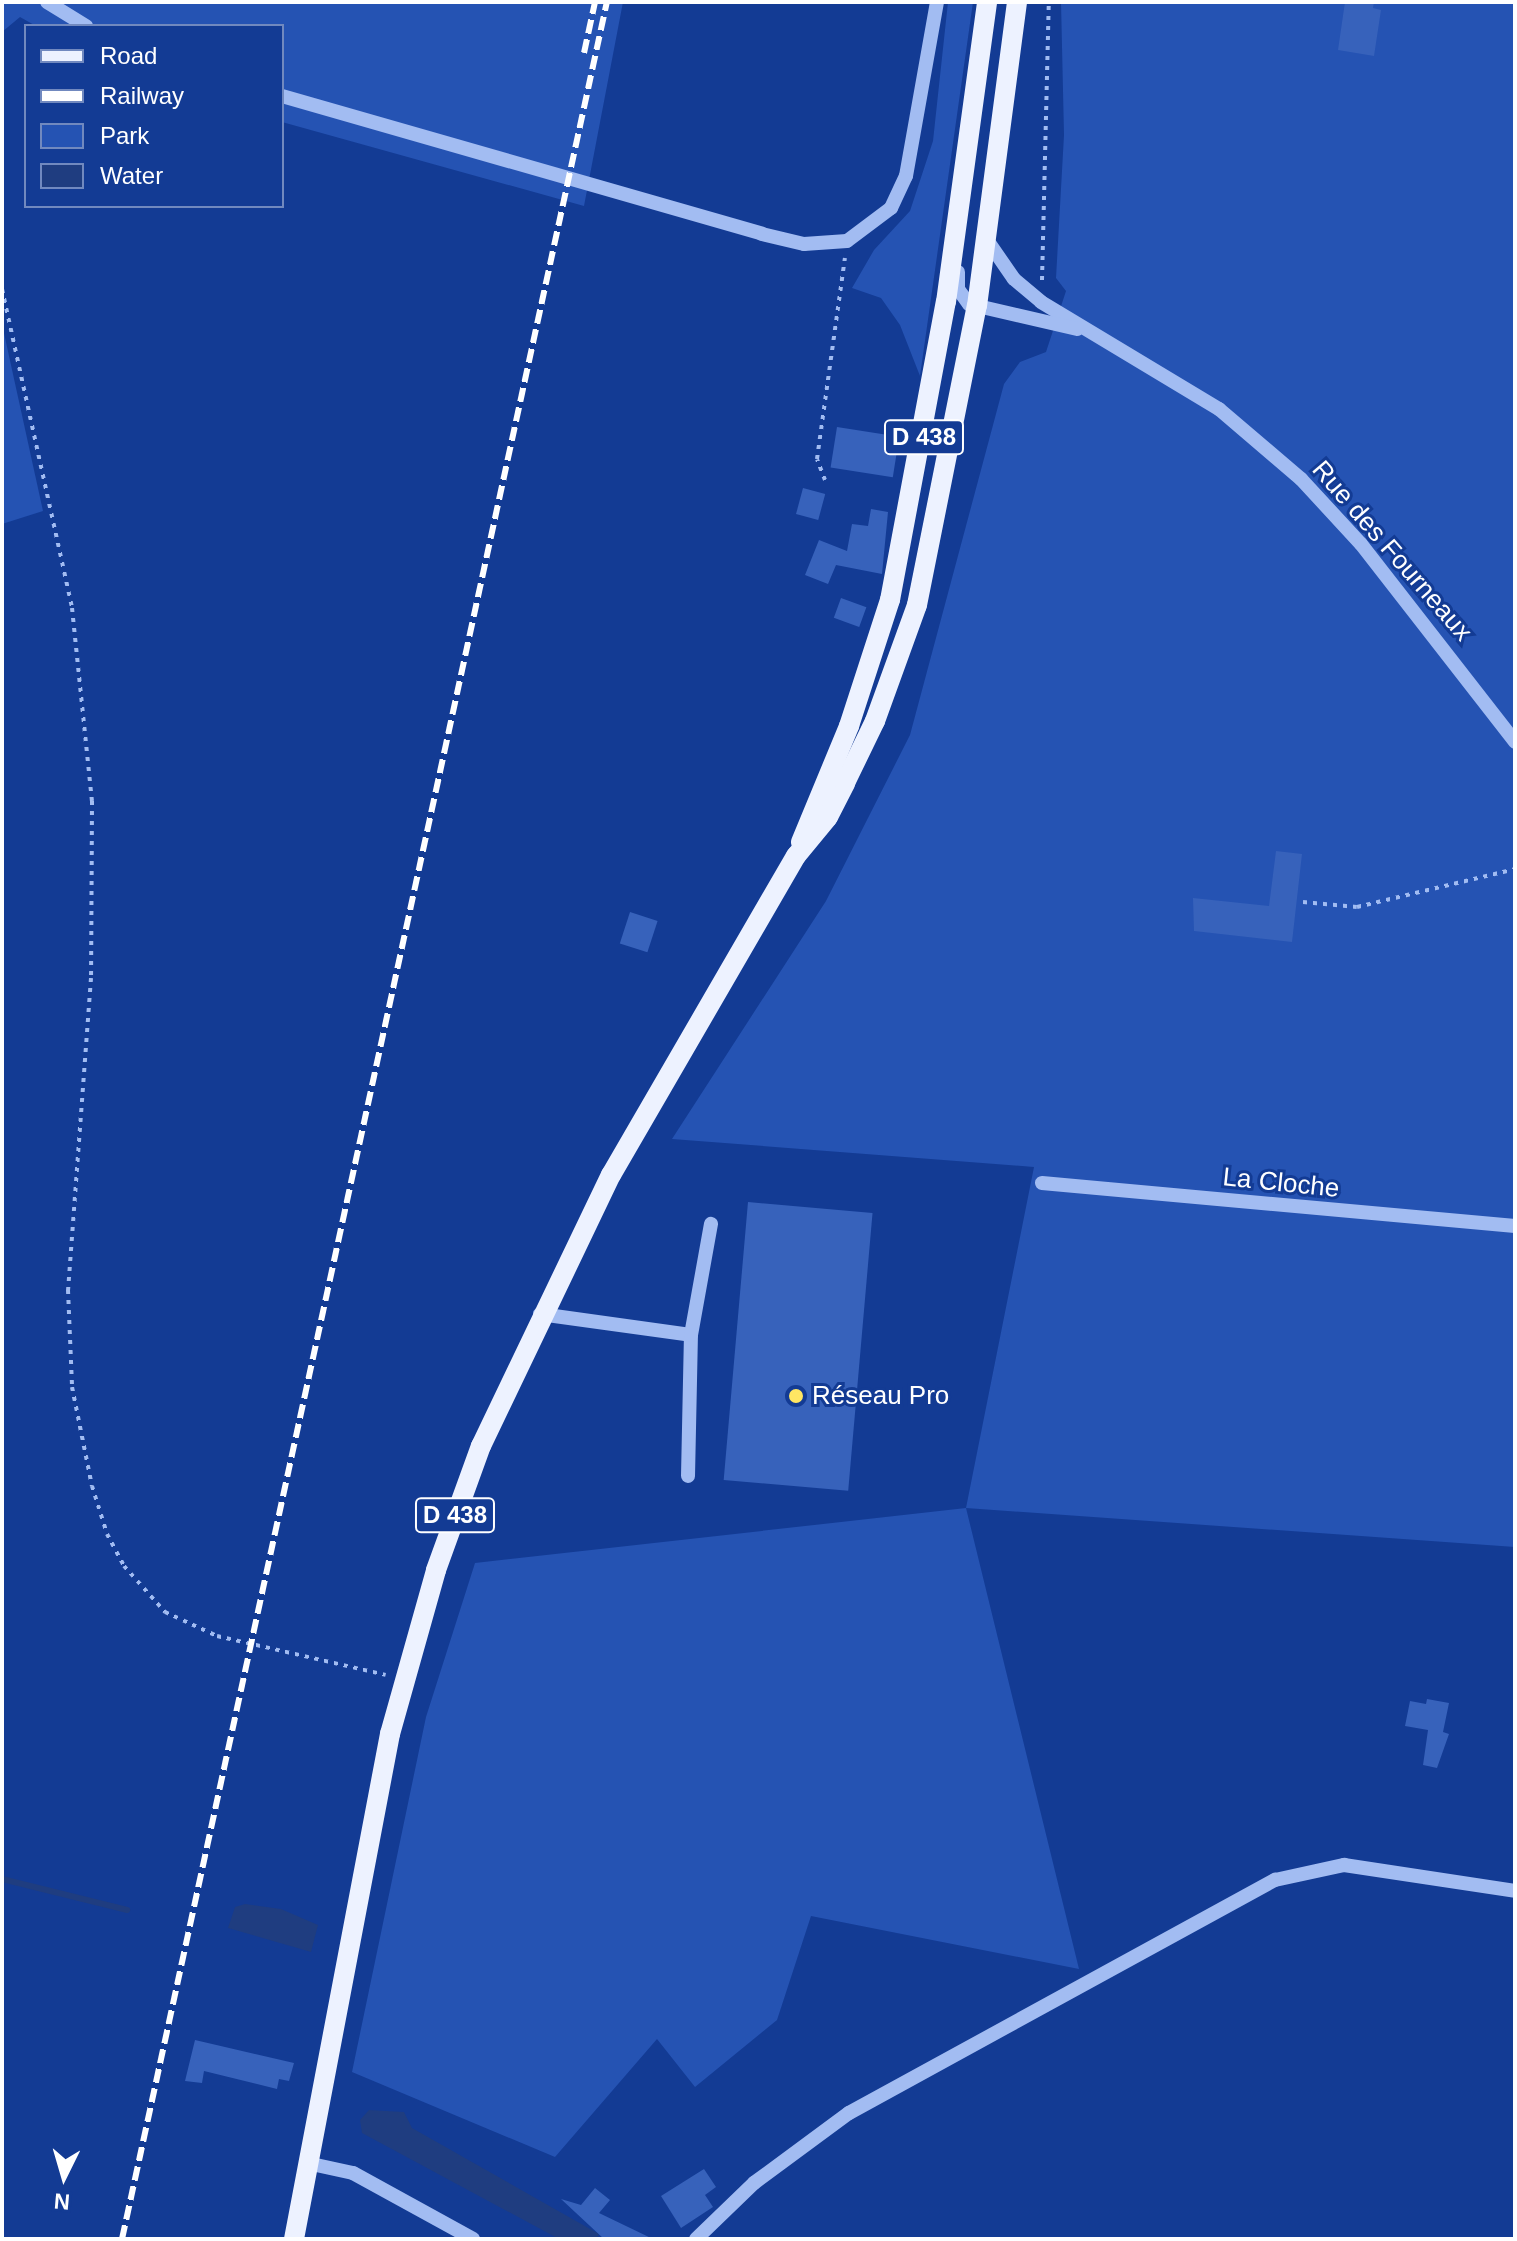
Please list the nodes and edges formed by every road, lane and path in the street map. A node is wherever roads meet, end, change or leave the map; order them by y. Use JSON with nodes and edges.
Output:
{"nodes":[{"id":1,"x":47,"y":2,"type":"edge"},
{"id":2,"x":937,"y":2,"type":"edge"},
{"id":3,"x":987,"y":2,"type":"edge"},
{"id":4,"x":996,"y":2,"type":"edge"},
{"id":5,"x":1017,"y":2,"type":"edge"},
{"id":6,"x":1049,"y":2,"type":"edge"},
{"id":7,"x":83,"y":24,"type":"edge"},
{"id":8,"x":284,"y":97,"type":"edge"},
{"id":9,"x":987,"y":240,"type":"junction"},
{"id":10,"x":847,"y":241,"type":"junction"},
{"id":11,"x":2,"y":289,"type":"edge"},
{"id":12,"x":1041,"y":302,"type":"junction"},
{"id":13,"x":977,"y":306,"type":"junction"},
{"id":14,"x":1093,"y":332,"type":"junction"},
{"id":15,"x":825,"y":480,"type":"dead end"},
{"id":16,"x":1515,"y":742,"type":"edge"},
{"id":17,"x":796,"y":856,"type":"junction"},
{"id":18,"x":1515,"y":869,"type":"edge"},
{"id":19,"x":1303,"y":902,"type":"dead end"},
{"id":20,"x":1042,"y":1183,"type":"dead end"},
{"id":21,"x":711,"y":1224,"type":"dead end"},
{"id":22,"x":1515,"y":1226,"type":"edge"},
{"id":23,"x":540,"y":1314,"type":"junction"},
{"id":24,"x":691,"y":1335,"type":"junction"},
{"id":25,"x":688,"y":1476,"type":"dead end"},
{"id":26,"x":404,"y":1679,"type":"junction"},
{"id":27,"x":1515,"y":1891,"type":"edge"},
{"id":28,"x":307,"y":2163,"type":"junction"},
{"id":29,"x":294,"y":2239,"type":"edge"},
{"id":30,"x":473,"y":2239,"type":"edge"},
{"id":31,"x":696,"y":2239,"type":"edge"}],
"edges":[{"from":1,"to":7,"type":"street"},
{"from":2,"to":10,"type":"street"},
{"from":3,"to":17,"type":"main road","number":"D 438"},
{"from":4,"to":13,"type":"street"},
{"from":5,"to":9,"type":"main road","number":"D 438"},
{"from":6,"to":12,"type":"path"},
{"from":8,"to":10,"type":"street"},
{"from":9,"to":12,"type":"street","name":"Rue des Fourneaux"},
{"from":9,"to":13,"type":"main road","number":"D 438"},
{"from":10,"to":15,"type":"path"},
{"from":11,"to":26,"type":"path"},
{"from":12,"to":14,"type":"street","name":"Rue des Fourneaux"},
{"from":13,"to":14,"type":"street"},
{"from":13,"to":17,"type":"main road","number":"D 438"},
{"from":14,"to":16,"type":"street","name":"Rue des Fourneaux"},
{"from":17,"to":23,"type":"main road","number":"D 438"},
{"from":18,"to":19,"type":"path"},
{"from":20,"to":22,"type":"street","name":"La Cloche"},
{"from":21,"to":24,"type":"street"},
{"from":23,"to":24,"type":"street"},
{"from":23,"to":26,"type":"main road","number":"D 438"},
{"from":24,"to":25,"type":"street"},
{"from":26,"to":28,"type":"main road","number":"D 438"},
{"from":27,"to":31,"type":"street"},
{"from":28,"to":29,"type":"main road","number":"D 438"},
{"from":28,"to":30,"type":"street"}]}
